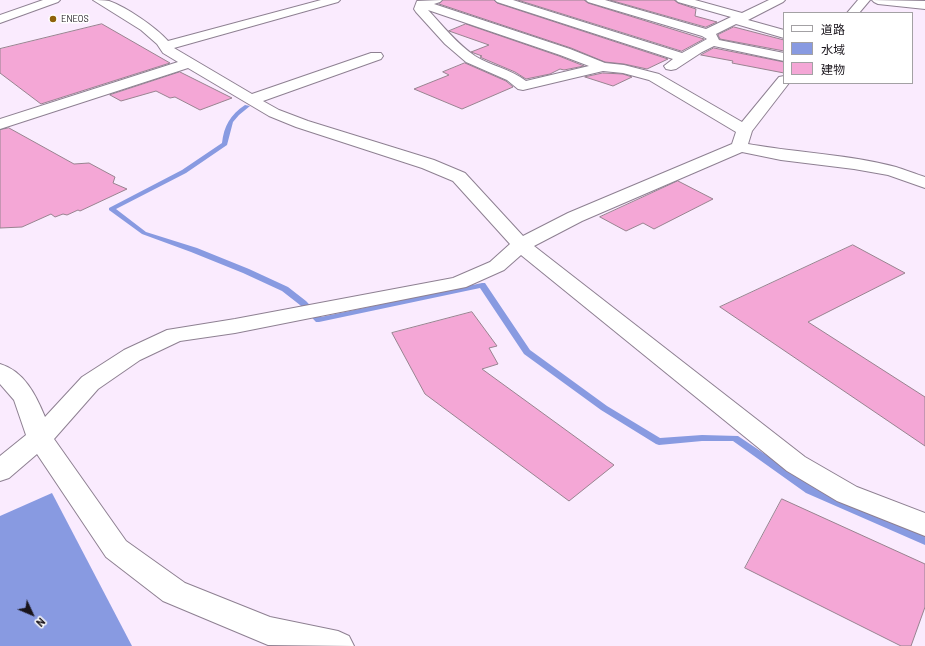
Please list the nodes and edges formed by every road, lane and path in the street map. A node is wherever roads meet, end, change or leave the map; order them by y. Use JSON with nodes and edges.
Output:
{"nodes":[{"id":1,"x":29,"y":0,"type":"edge"},
{"id":2,"x":54,"y":0,"type":"edge"},
{"id":3,"x":99,"y":0,"type":"edge"},
{"id":4,"x":334,"y":0,"type":"edge"},
{"id":5,"x":436,"y":0,"type":"edge"},
{"id":6,"x":501,"y":0,"type":"edge"},
{"id":7,"x":592,"y":0,"type":"edge"},
{"id":8,"x":682,"y":0,"type":"edge"},
{"id":9,"x":864,"y":0,"type":"edge"},
{"id":10,"x":878,"y":0,"type":"edge"},
{"id":11,"x":421,"y":4,"type":"junction"},
{"id":12,"x":776,"y":4,"type":"edge"},
{"id":13,"x":925,"y":5,"type":"edge"},
{"id":14,"x":0,"y":10,"type":"edge"},
{"id":15,"x":854,"y":12,"type":"edge"},
{"id":16,"x":0,"y":19,"type":"edge"},
{"id":17,"x":740,"y":19,"type":"junction"},
{"id":18,"x":783,"y":34,"type":"edge"},
{"id":19,"x":710,"y":37,"type":"junction"},
{"id":20,"x":165,"y":46,"type":"junction"},
{"id":21,"x":376,"y":56,"type":"dead end"},
{"id":22,"x":783,"y":57,"type":"edge"},
{"id":23,"x":684,"y":58,"type":"junction"},
{"id":24,"x":189,"y":64,"type":"junction"},
{"id":25,"x":602,"y":67,"type":"junction"},
{"id":26,"x":654,"y":77,"type":"junction"},
{"id":27,"x":783,"y":81,"type":"edge"},
{"id":28,"x":250,"y":100,"type":"junction"},
{"id":29,"x":0,"y":124,"type":"edge"},
{"id":30,"x":744,"y":130,"type":"junction"},
{"id":31,"x":740,"y":147,"type":"junction"},
{"id":32,"x":925,"y":183,"type":"edge"},
{"id":33,"x":521,"y":246,"type":"junction"},
{"id":34,"x":0,"y":372,"type":"edge"},
{"id":35,"x":40,"y":438,"type":"junction"},
{"id":36,"x":0,"y":470,"type":"edge"},
{"id":37,"x":925,"y":525,"type":"edge"},
{"id":38,"x":338,"y":646,"type":"edge"}],
"edges":[{"from":1,"to":14,"type":"main road"},
{"from":2,"to":16,"type":"main road"},
{"from":3,"to":20,"type":"main road"},
{"from":4,"to":20,"type":"main road"},
{"from":5,"to":11,"type":"main road"},
{"from":6,"to":23,"type":"main road"},
{"from":7,"to":19,"type":"main road"},
{"from":8,"to":17,"type":"main road"},
{"from":9,"to":15,"type":"main road"},
{"from":10,"to":13,"type":"main road"},
{"from":11,"to":25,"type":"main road"},
{"from":11,"to":25,"type":"main road"},
{"from":12,"to":17,"type":"main road"},
{"from":17,"to":18,"type":"main road"},
{"from":17,"to":19,"type":"main road"},
{"from":19,"to":22,"type":"main road"},
{"from":19,"to":23,"type":"main road"},
{"from":20,"to":24,"type":"main road"},
{"from":21,"to":28,"type":"main road"},
{"from":23,"to":26,"type":"main road"},
{"from":24,"to":28,"type":"main road"},
{"from":24,"to":29,"type":"main road"},
{"from":25,"to":26,"type":"main road"},
{"from":26,"to":30,"type":"main road"},
{"from":27,"to":30,"type":"main road"},
{"from":28,"to":33,"type":"main road"},
{"from":30,"to":31,"type":"main road"},
{"from":31,"to":32,"type":"main road"},
{"from":31,"to":33,"type":"main road"},
{"from":33,"to":35,"type":"main road"},
{"from":33,"to":37,"type":"main road"},
{"from":34,"to":35,"type":"main road"},
{"from":35,"to":36,"type":"main road"},
{"from":35,"to":38,"type":"main road"}]}
